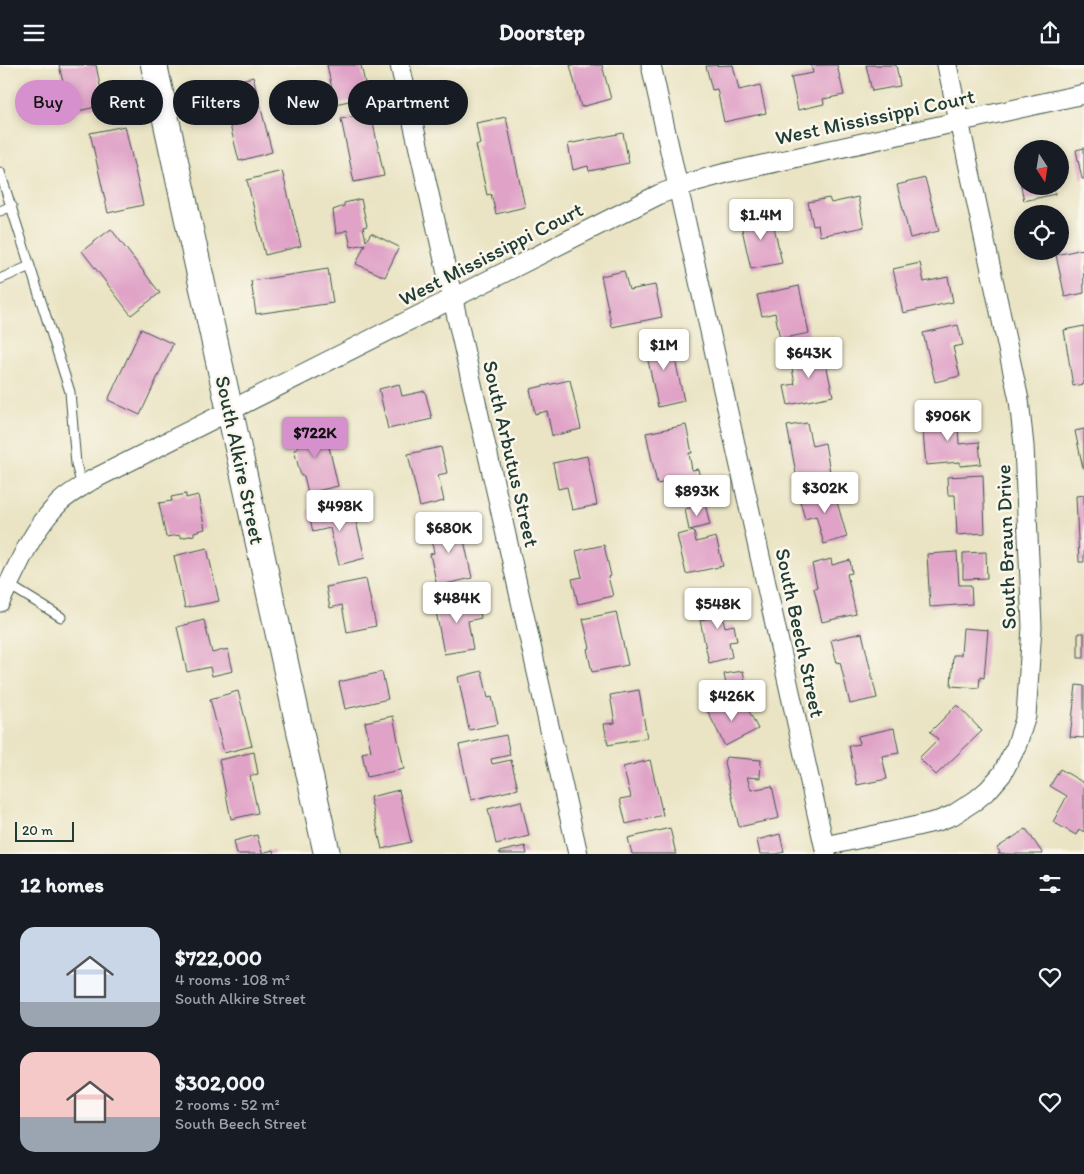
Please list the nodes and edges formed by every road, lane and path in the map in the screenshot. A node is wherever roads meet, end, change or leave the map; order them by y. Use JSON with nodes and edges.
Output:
{"nodes":[{"id":1,"x":154,"y":65,"type":"edge"},
{"id":2,"x":400,"y":65,"type":"edge"},
{"id":3,"x":651,"y":65,"type":"edge"},
{"id":4,"x":947,"y":65,"type":"edge"},
{"id":5,"x":1084,"y":94,"type":"edge"},
{"id":6,"x":959,"y":122,"type":"junction"},
{"id":7,"x":0,"y":172,"type":"edge"},
{"id":8,"x":679,"y":187,"type":"junction"},
{"id":9,"x":12,"y":206,"type":"junction"},
{"id":10,"x":0,"y":211,"type":"edge"},
{"id":11,"x":30,"y":266,"type":"junction"},
{"id":12,"x":0,"y":279,"type":"edge"},
{"id":13,"x":453,"y":298,"type":"junction"},
{"id":14,"x":230,"y":411,"type":"junction"},
{"id":15,"x":82,"y":485,"type":"junction"},
{"id":16,"x":9,"y":585,"type":"junction"},
{"id":17,"x":0,"y":602,"type":"edge"},
{"id":18,"x":61,"y":617,"type":"dead end"},
{"id":19,"x":825,"y":850,"type":"edge"},
{"id":20,"x":327,"y":854,"type":"edge"},
{"id":21,"x":578,"y":854,"type":"edge"}],
"edges":[{"from":1,"to":14,"type":"street","name":"South Alkire Street"},
{"from":2,"to":13,"type":"street","name":"South Arbutus Street"},
{"from":3,"to":8,"type":"street","name":"South Beech Street"},
{"from":4,"to":6,"type":"street","name":"South Braun Drive"},
{"from":5,"to":6,"type":"street","name":"West Mississippi Court"},
{"from":6,"to":8,"type":"street","name":"West Mississippi Court"},
{"from":6,"to":19,"type":"street","name":"South Braun Drive"},
{"from":7,"to":9,"type":"lane"},
{"from":8,"to":13,"type":"street","name":"West Mississippi Court"},
{"from":8,"to":19,"type":"street","name":"South Beech Street"},
{"from":9,"to":10,"type":"lane"},
{"from":9,"to":11,"type":"lane"},
{"from":11,"to":12,"type":"lane"},
{"from":11,"to":15,"type":"lane"},
{"from":13,"to":14,"type":"street","name":"West Mississippi Court"},
{"from":13,"to":21,"type":"street","name":"South Arbutus Street"},
{"from":14,"to":15,"type":"street","name":"West Mississippi Court"},
{"from":14,"to":20,"type":"street","name":"South Alkire Street"},
{"from":15,"to":16,"type":"street","name":"West Mississippi Court"},
{"from":16,"to":17,"type":"street","name":"West Mississippi Court"},
{"from":16,"to":18,"type":"lane"}]}
